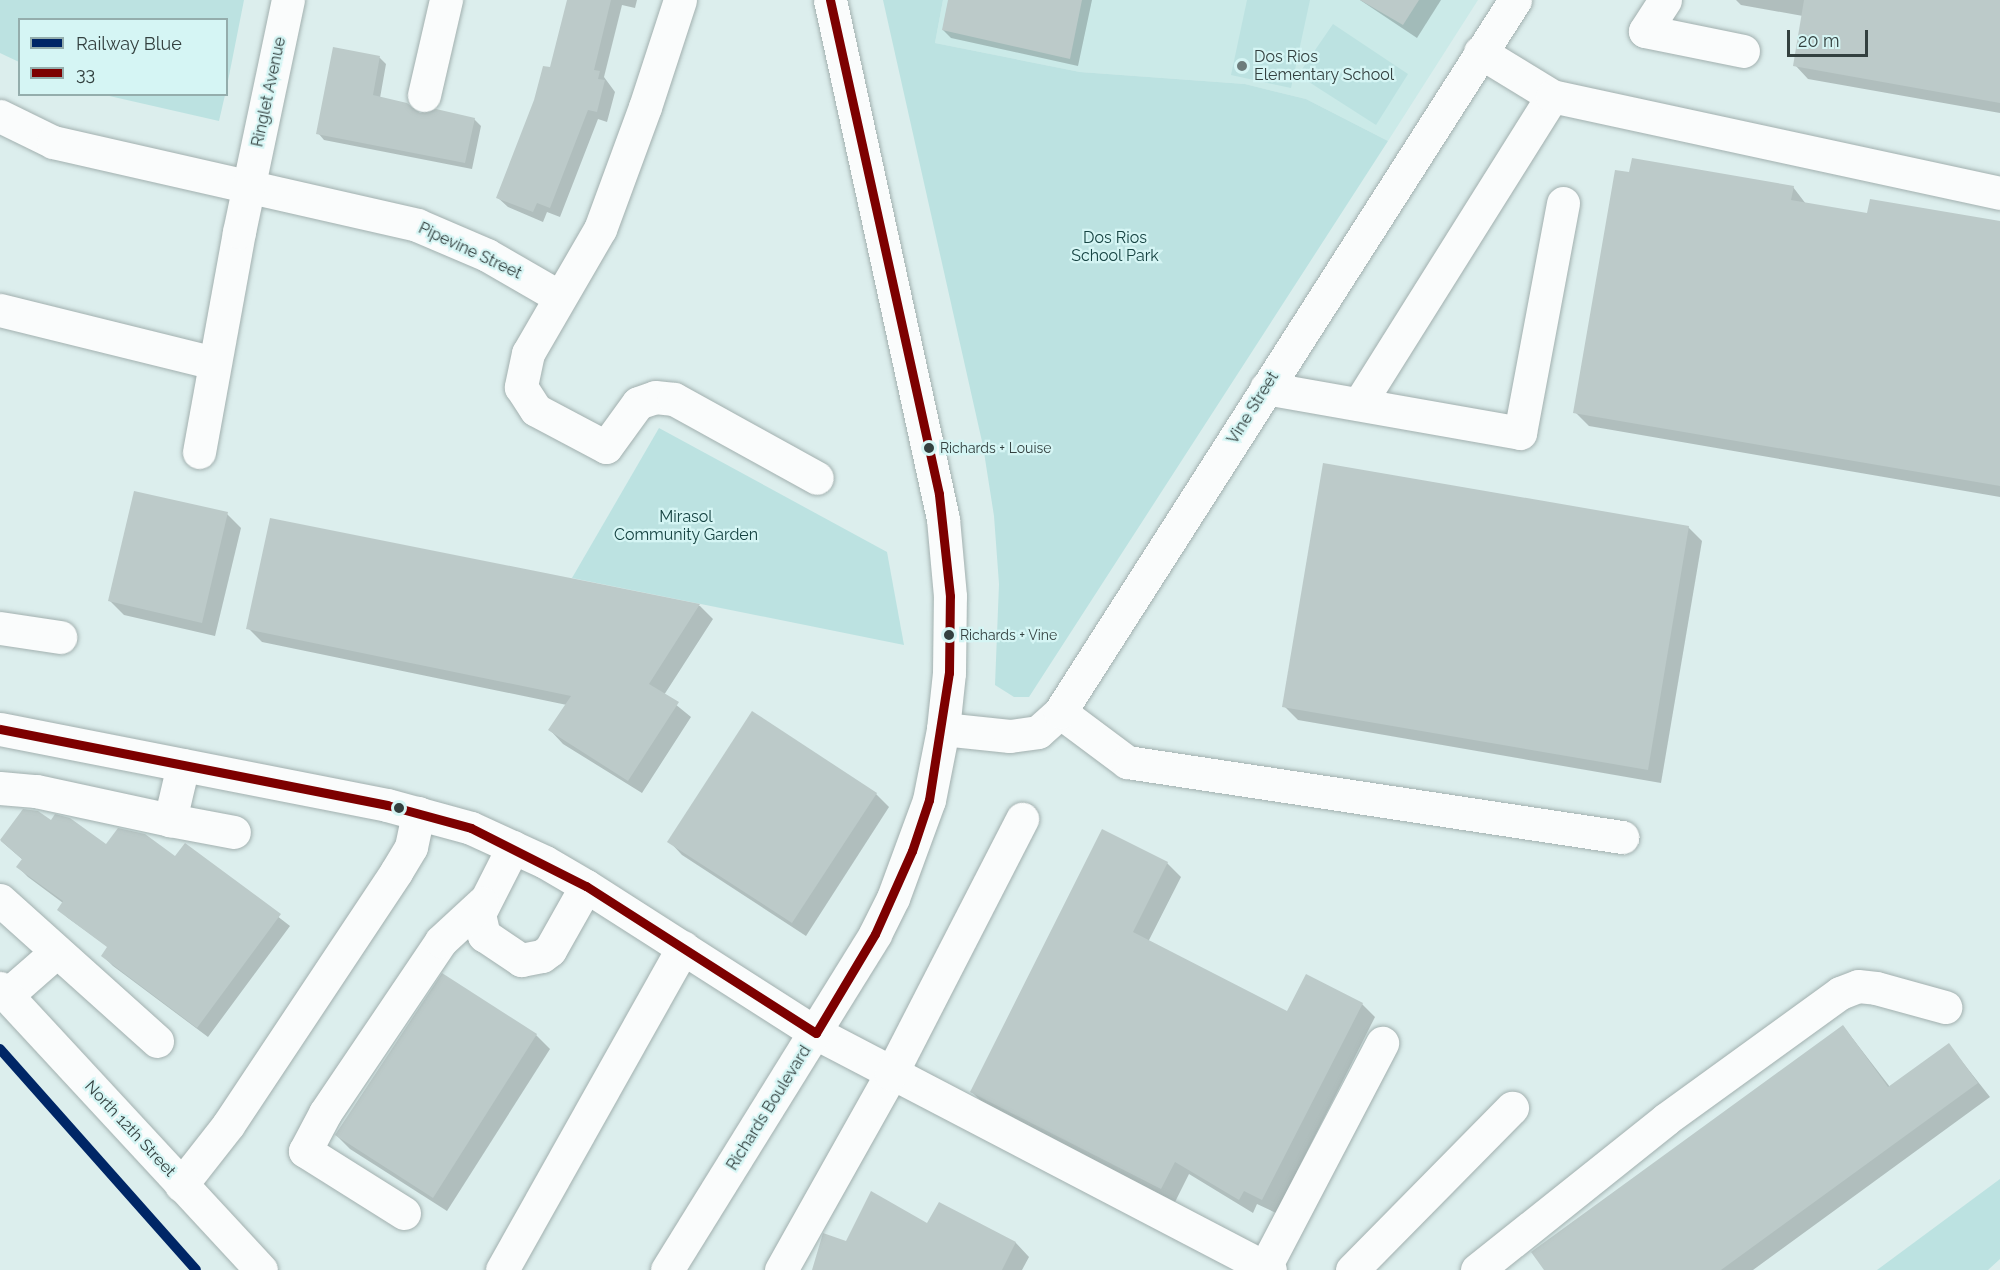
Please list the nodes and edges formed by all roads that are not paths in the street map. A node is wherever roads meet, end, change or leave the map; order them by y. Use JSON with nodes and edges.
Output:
{"nodes":[{"id":1,"x":288,"y":0,"type":"edge"},
{"id":2,"x":446,"y":0,"type":"edge"},
{"id":3,"x":680,"y":0,"type":"edge"},
{"id":4,"x":830,"y":0,"type":"edge"},
{"id":5,"x":1515,"y":0,"type":"edge"},
{"id":6,"x":1665,"y":0,"type":"edge"},
{"id":7,"x":1743,"y":51,"type":"dead end"},
{"id":8,"x":1480,"y":52,"type":"junction"},
{"id":9,"x":424,"y":95,"type":"dead end"},
{"id":10,"x":1552,"y":96,"type":"junction"},
{"id":11,"x":0,"y":116,"type":"edge"},
{"id":12,"x":249,"y":185,"type":"junction"},
{"id":13,"x":2000,"y":193,"type":"edge"},
{"id":14,"x":1563,"y":203,"type":"dead end"},
{"id":15,"x":558,"y":296,"type":"junction"},
{"id":16,"x":0,"y":310,"type":"edge"},
{"id":17,"x":214,"y":363,"type":"junction"},
{"id":18,"x":1266,"y":388,"type":"junction"},
{"id":19,"x":1359,"y":404,"type":"junction"},
{"id":20,"x":199,"y":452,"type":"dead end"},
{"id":21,"x":817,"y":478,"type":"dead end"},
{"id":22,"x":0,"y":628,"type":"edge"},
{"id":23,"x":60,"y":637,"type":"dead end"},
{"id":24,"x":1060,"y":712,"type":"junction"},
{"id":25,"x":0,"y":729,"type":"edge"},
{"id":26,"x":943,"y":729,"type":"junction"},
{"id":27,"x":183,"y":765,"type":"junction"},
{"id":28,"x":0,"y":788,"type":"edge"},
{"id":29,"x":418,"y":813,"type":"junction"},
{"id":30,"x":1022,"y":819,"type":"dead end"},
{"id":31,"x":170,"y":820,"type":"junction"},
{"id":32,"x":234,"y":832,"type":"dead end"},
{"id":33,"x":1622,"y":837,"type":"dead end"},
{"id":34,"x":513,"y":847,"type":"junction"},
{"id":35,"x":586,"y":885,"type":"junction"},
{"id":36,"x":0,"y":900,"type":"edge"},
{"id":37,"x":482,"y":903,"type":"junction"},
{"id":38,"x":683,"y":948,"type":"junction"},
{"id":39,"x":55,"y":953,"type":"junction"},
{"id":40,"x":3,"y":991,"type":"edge"},
{"id":41,"x":1946,"y":1007,"type":"dead end"},
{"id":42,"x":816,"y":1033,"type":"junction"},
{"id":43,"x":157,"y":1041,"type":"dead end"},
{"id":44,"x":1383,"y":1043,"type":"dead end"},
{"id":45,"x":891,"y":1074,"type":"junction"},
{"id":46,"x":1512,"y":1108,"type":"dead end"},
{"id":47,"x":181,"y":1185,"type":"junction"},
{"id":48,"x":404,"y":1212,"type":"dead end"},
{"id":49,"x":1267,"y":1269,"type":"edge"},
{"id":50,"x":261,"y":1270,"type":"edge"},
{"id":51,"x":502,"y":1270,"type":"edge"},
{"id":52,"x":667,"y":1270,"type":"edge"},
{"id":53,"x":781,"y":1270,"type":"edge"},
{"id":54,"x":1352,"y":1270,"type":"edge"},
{"id":55,"x":1477,"y":1270,"type":"edge"}],
"edges":[{"from":1,"to":12,"type":"street","name":"Ringlet Avenue"},
{"from":2,"to":9,"type":"street"},
{"from":3,"to":15,"type":"street"},
{"from":4,"to":26,"type":"street","name":"Richards Boulevard"},
{"from":5,"to":8,"type":"street","name":"Vine Street"},
{"from":6,"to":7,"type":"street"},
{"from":8,"to":10,"type":"street"},
{"from":8,"to":18,"type":"street","name":"Vine Street"},
{"from":10,"to":13,"type":"street"},
{"from":10,"to":19,"type":"street"},
{"from":11,"to":12,"type":"street","name":"Pipevine Street"},
{"from":12,"to":15,"type":"street","name":"Pipevine Street"},
{"from":12,"to":17,"type":"street","name":"Ringlet Avenue"},
{"from":14,"to":19,"type":"street"},
{"from":15,"to":21,"type":"street"},
{"from":16,"to":17,"type":"street"},
{"from":17,"to":20,"type":"street","name":"Ringlet Avenue"},
{"from":18,"to":19,"type":"street"},
{"from":18,"to":24,"type":"street","name":"Vine Street"},
{"from":22,"to":23,"type":"street"},
{"from":24,"to":26,"type":"street","name":"Vine Street"},
{"from":24,"to":33,"type":"street"},
{"from":25,"to":27,"type":"street"},
{"from":26,"to":42,"type":"street","name":"Richards Boulevard"},
{"from":27,"to":29,"type":"street"},
{"from":27,"to":31,"type":"street"},
{"from":28,"to":31,"type":"street"},
{"from":29,"to":34,"type":"street"},
{"from":29,"to":47,"type":"street"},
{"from":30,"to":45,"type":"street"},
{"from":31,"to":32,"type":"street"},
{"from":34,"to":35,"type":"street"},
{"from":34,"to":37,"type":"street"},
{"from":35,"to":37,"type":"street"},
{"from":35,"to":38,"type":"street"},
{"from":36,"to":39,"type":"street"},
{"from":37,"to":48,"type":"street"},
{"from":38,"to":42,"type":"street"},
{"from":38,"to":51,"type":"street"},
{"from":39,"to":40,"type":"street"},
{"from":39,"to":43,"type":"street"},
{"from":40,"to":47,"type":"street","name":"North 12th Street"},
{"from":41,"to":55,"type":"street"},
{"from":42,"to":45,"type":"street"},
{"from":42,"to":52,"type":"street","name":"Richards Boulevard"},
{"from":44,"to":49,"type":"street"},
{"from":45,"to":49,"type":"street"},
{"from":45,"to":53,"type":"street"},
{"from":46,"to":54,"type":"street"},
{"from":47,"to":50,"type":"street","name":"North 12th Street"}]}
